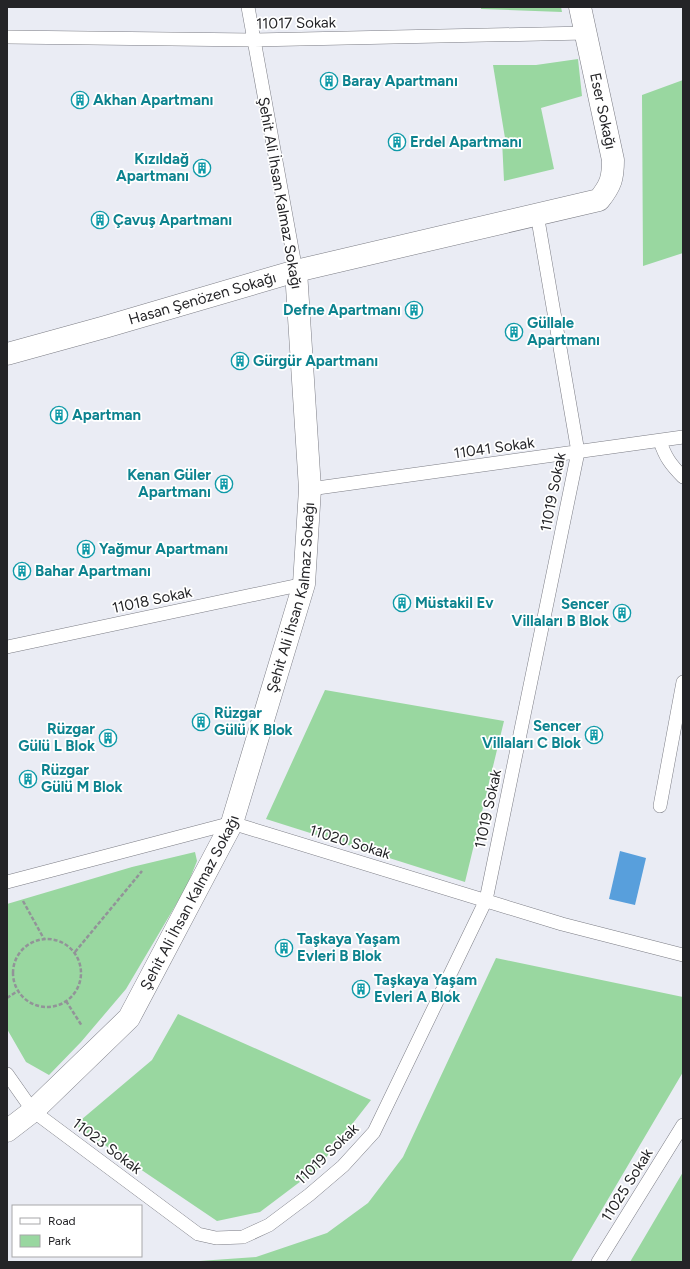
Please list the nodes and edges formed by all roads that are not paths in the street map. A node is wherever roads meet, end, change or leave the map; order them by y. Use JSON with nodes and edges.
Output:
{"nodes":[{"id":1,"x":248,"y":7,"type":"edge"},
{"id":2,"x":580,"y":7,"type":"edge"},
{"id":3,"x":586,"y":33,"type":"junction"},
{"id":4,"x":7,"y":37,"type":"edge"},
{"id":5,"x":253,"y":40,"type":"junction"},
{"id":6,"x":586,"y":203,"type":"joint"},
{"id":7,"x":537,"y":214,"type":"junction"},
{"id":8,"x":296,"y":271,"type":"junction"},
{"id":9,"x":7,"y":354,"type":"edge"},
{"id":10,"x":683,"y":438,"type":"edge"},
{"id":11,"x":660,"y":441,"type":"junction"},
{"id":12,"x":578,"y":452,"type":"junction"},
{"id":13,"x":683,"y":477,"type":"edge"},
{"id":14,"x":310,"y":489,"type":"junction"},
{"id":15,"x":304,"y":584,"type":"junction"},
{"id":16,"x":7,"y":647,"type":"edge"},
{"id":17,"x":683,"y":682,"type":"edge"},
{"id":18,"x":660,"y":806,"type":"dead end"},
{"id":19,"x":232,"y":823,"type":"junction"},
{"id":20,"x":10,"y":881,"type":"edge"},
{"id":21,"x":486,"y":900,"type":"junction"},
{"id":22,"x":683,"y":956,"type":"edge"},
{"id":23,"x":7,"y":1074,"type":"edge"},
{"id":24,"x":34,"y":1111,"type":"junction"},
{"id":25,"x":683,"y":1125,"type":"edge"},
{"id":26,"x":7,"y":1131,"type":"edge"},
{"id":27,"x":198,"y":1234,"type":"joint"},
{"id":28,"x":598,"y":1262,"type":"edge"}],
"edges":[{"from":1,"to":5,"type":"lane","name":"Şehit Ali İhsan Kalmaz Sokağı"},
{"from":2,"to":3,"type":"street","name":"Eser Sokağı"},
{"from":3,"to":5,"type":"lane","name":"11017 Sokak"},
{"from":3,"to":6,"type":"street","name":"Eser Sokağı"},
{"from":4,"to":5,"type":"lane","name":"11017 Sokak"},
{"from":5,"to":8,"type":"lane","name":"Şehit Ali İhsan Kalmaz Sokağı"},
{"from":6,"to":7,"type":"street","name":"Hasan Şenözen Sokağı"},
{"from":7,"to":8,"type":"street","name":"Hasan Şenözen Sokağı"},
{"from":7,"to":12,"type":"lane","name":"11019 Sokak"},
{"from":8,"to":9,"type":"street","name":"Hasan Şenözen Sokağı"},
{"from":8,"to":14,"type":"street","name":"Şehit Ali İhsan Kalmaz Sokağı"},
{"from":10,"to":11,"type":"lane","name":"11041 Sokak"},
{"from":11,"to":12,"type":"lane","name":"11041 Sokak"},
{"from":11,"to":13,"type":"lane"},
{"from":12,"to":14,"type":"lane","name":"11041 Sokak"},
{"from":12,"to":21,"type":"lane","name":"11019 Sokak"},
{"from":14,"to":15,"type":"street","name":"Şehit Ali İhsan Kalmaz Sokağı"},
{"from":15,"to":16,"type":"lane","name":"11018 Sokak"},
{"from":15,"to":19,"type":"street","name":"Şehit Ali İhsan Kalmaz Sokağı"},
{"from":17,"to":18,"type":"lane"},
{"from":19,"to":20,"type":"lane"},
{"from":19,"to":21,"type":"lane","name":"11020 Sokak"},
{"from":19,"to":24,"type":"street","name":"Şehit Ali İhsan Kalmaz Sokağı"},
{"from":21,"to":22,"type":"lane","name":"11020 Sokak"},
{"from":21,"to":27,"type":"lane","name":"11019 Sokak"},
{"from":23,"to":24,"type":"lane","name":"11023 Sokak"},
{"from":24,"to":26,"type":"street","name":"Şehit Ali İhsan Kalmaz Sokağı"},
{"from":24,"to":27,"type":"lane","name":"11023 Sokak"},
{"from":25,"to":28,"type":"lane","name":"11025 Sokak"}]}
